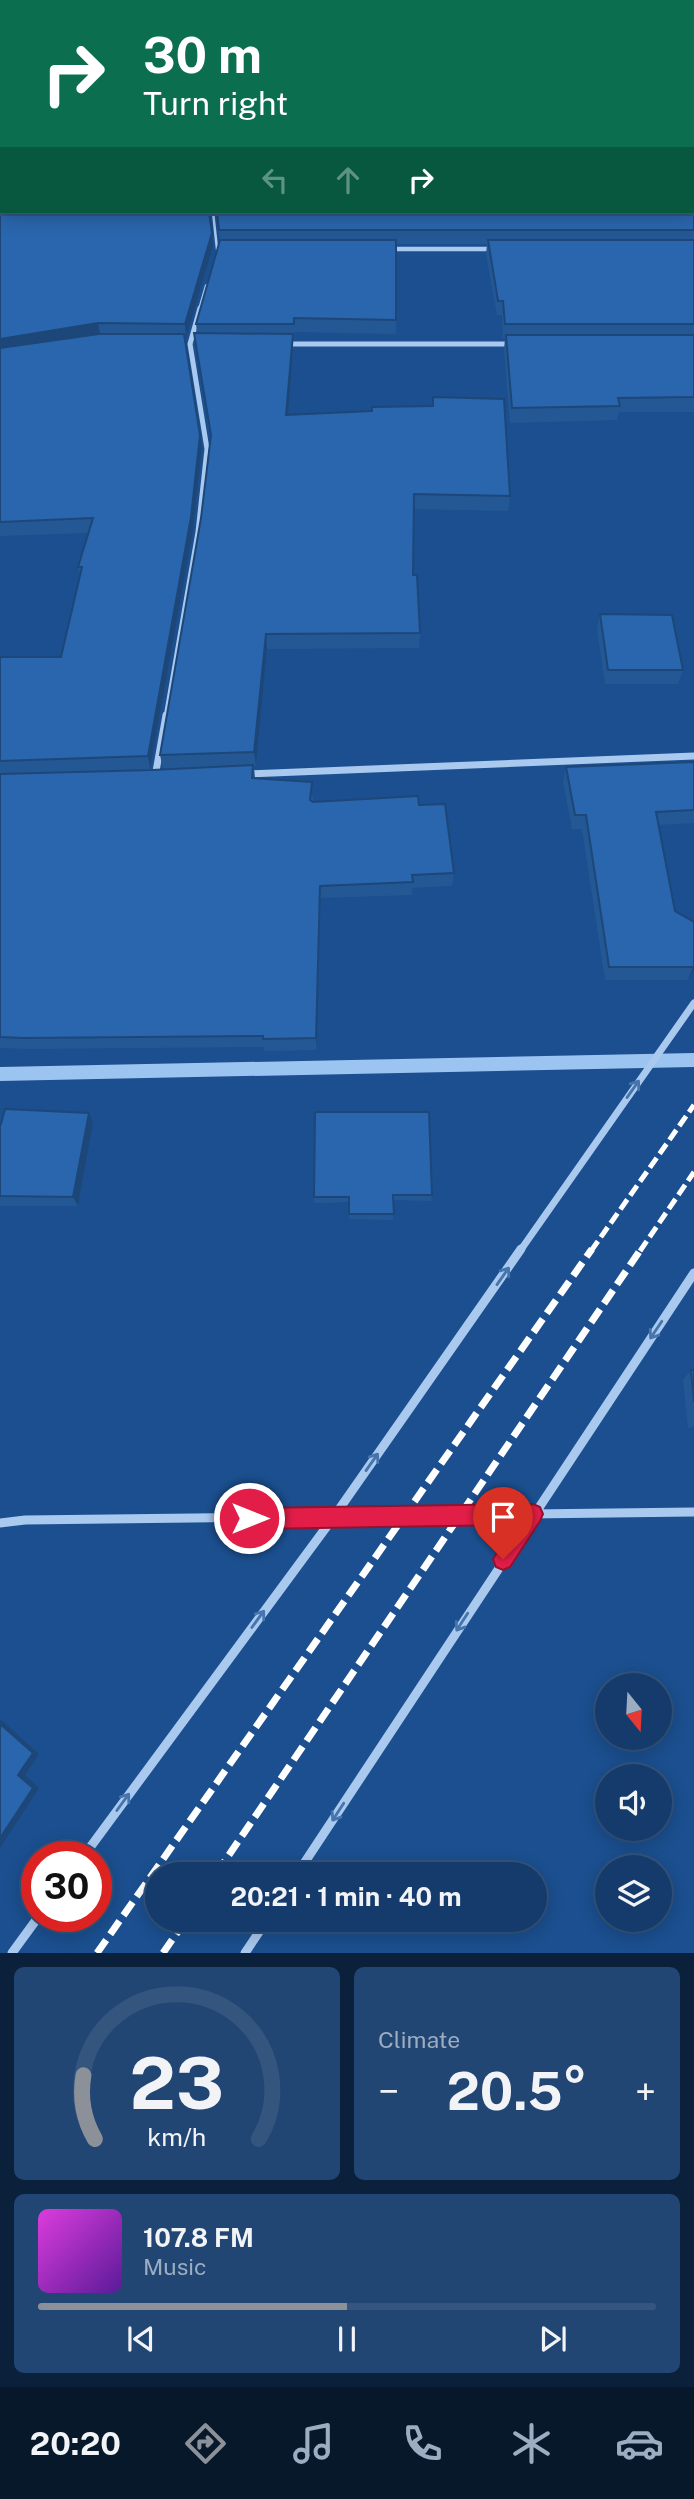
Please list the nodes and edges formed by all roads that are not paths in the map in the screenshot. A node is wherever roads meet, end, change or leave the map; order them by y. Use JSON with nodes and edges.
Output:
{"nodes":[{"id":1,"x":213,"y":214,"type":"edge"},
{"id":2,"x":217,"y":249,"type":"junction"},
{"id":3,"x":231,"y":249,"type":"edge"},
{"id":4,"x":378,"y":249,"type":"edge"},
{"id":5,"x":500,"y":249,"type":"edge"},
{"id":6,"x":214,"y":261,"type":"edge"},
{"id":7,"x":210,"y":273,"type":"edge"},
{"id":8,"x":177,"y":344,"type":"edge"},
{"id":9,"x":190,"y":344,"type":"junction"},
{"id":10,"x":203,"y":344,"type":"edge"},
{"id":11,"x":271,"y":344,"type":"edge"},
{"id":12,"x":517,"y":344,"type":"edge"},
{"id":13,"x":694,"y":756,"type":"edge"},
{"id":14,"x":238,"y":774,"type":"edge"},
{"id":15,"x":155,"y":777,"type":"junction"},
{"id":16,"x":169,"y":777,"type":"edge"},
{"id":17,"x":142,"y":778,"type":"edge"},
{"id":18,"x":694,"y":1003,"type":"edge"},
{"id":19,"x":694,"y":1273,"type":"edge"},
{"id":20,"x":694,"y":1512,"type":"edge"},
{"id":21,"x":533,"y":1514,"type":"junction"},
{"id":22,"x":333,"y":1518,"type":"junction"},
{"id":23,"x":0,"y":1523,"type":"edge"},
{"id":24,"x":95,"y":1841,"type":"edge"},
{"id":25,"x":305,"y":1862,"type":"edge"},
{"id":26,"x":27,"y":1932,"type":"edge"},
{"id":27,"x":259,"y":1932,"type":"edge"},
{"id":28,"x":12,"y":1953,"type":"edge"},
{"id":29,"x":245,"y":1953,"type":"edge"}],
"edges":[{"from":1,"to":2,"type":"lane"},
{"from":2,"to":3,"type":"street"},
{"from":2,"to":6,"type":"street"},
{"from":4,"to":5,"type":"street"},
{"from":7,"to":9,"type":"street"},
{"from":8,"to":9,"type":"street"},
{"from":9,"to":10,"type":"street"},
{"from":9,"to":15,"type":"street"},
{"from":11,"to":12,"type":"street"},
{"from":13,"to":14,"type":"street"},
{"from":15,"to":16,"type":"street"},
{"from":15,"to":17,"type":"street"},
{"from":22,"to":18,"type":"street","one_way":true},
{"from":19,"to":21,"type":"street","one_way":true},
{"from":20,"to":21,"type":"street"},
{"from":21,"to":22,"type":"street"},
{"from":21,"to":25,"type":"street","one_way":true},
{"from":22,"to":23,"type":"street"},
{"from":24,"to":22,"type":"street","one_way":true},
{"from":26,"to":28,"type":"street"},
{"from":27,"to":29,"type":"street"}]}
